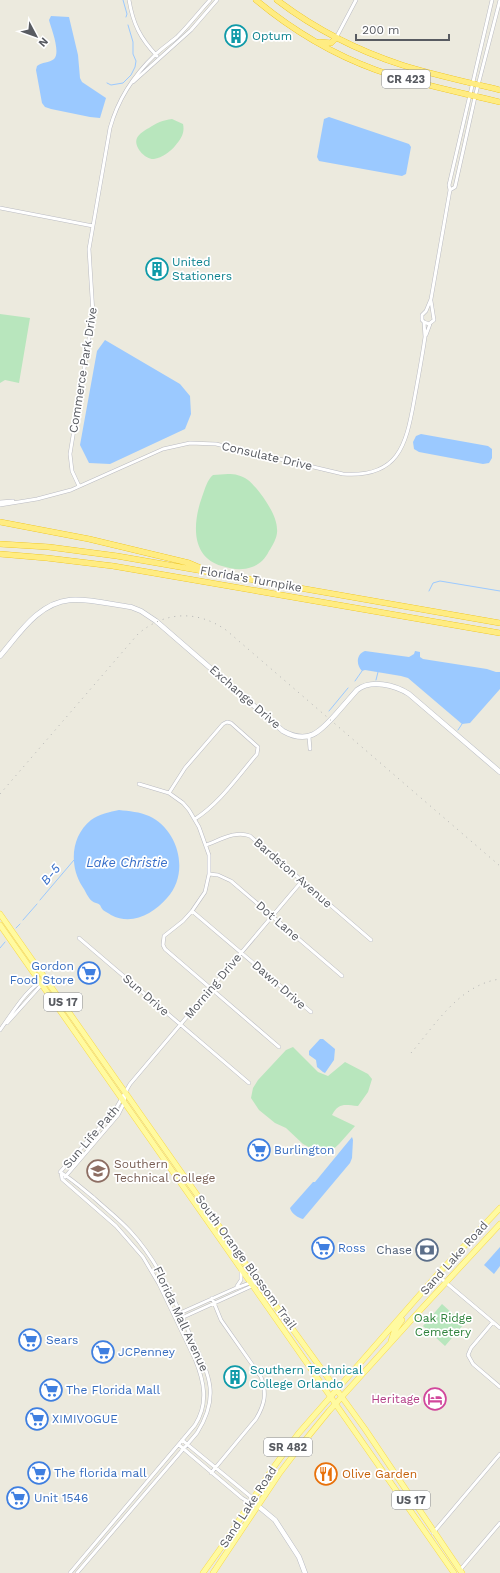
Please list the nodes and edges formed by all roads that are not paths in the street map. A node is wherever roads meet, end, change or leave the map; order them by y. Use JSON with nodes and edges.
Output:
{"nodes":[{"id":1,"x":129,"y":0,"type":"edge"},
{"id":2,"x":210,"y":0,"type":"edge"},
{"id":3,"x":217,"y":0,"type":"edge"},
{"id":4,"x":256,"y":0,"type":"edge"},
{"id":5,"x":277,"y":0,"type":"edge"},
{"id":6,"x":356,"y":0,"type":"edge"},
{"id":7,"x":492,"y":0,"type":"edge"},
{"id":8,"x":500,"y":0,"type":"edge"},
{"id":9,"x":336,"y":38,"type":"junction"},
{"id":10,"x":317,"y":42,"type":"junction"},
{"id":11,"x":482,"y":44,"type":"junction"},
{"id":12,"x":488,"y":45,"type":"junction"},
{"id":13,"x":156,"y":54,"type":"junction"},
{"id":14,"x":159,"y":58,"type":"junction"},
{"id":15,"x":476,"y":84,"type":"junction"},
{"id":16,"x":126,"y":90,"type":"junction"},
{"id":17,"x":500,"y":90,"type":"edge"},
{"id":18,"x":473,"y":96,"type":"junction"},
{"id":19,"x":500,"y":102,"type":"edge"},
{"id":20,"x":463,"y":122,"type":"junction"},
{"id":21,"x":463,"y":152,"type":"junction"},
{"id":22,"x":450,"y":190,"type":"junction"},
{"id":23,"x":0,"y":208,"type":"edge"},
{"id":24,"x":93,"y":226,"type":"junction"},
{"id":25,"x":431,"y":299,"type":"junction"},
{"id":26,"x":426,"y":311,"type":"junction"},
{"id":27,"x":432,"y":312,"type":"junction"},
{"id":28,"x":424,"y":322,"type":"junction"},
{"id":29,"x":430,"y":323,"type":"junction"},
{"id":30,"x":425,"y":337,"type":"junction"},
{"id":31,"x":79,"y":486,"type":"junction"},
{"id":32,"x":0,"y":502,"type":"edge"},
{"id":33,"x":19,"y":502,"type":"junction"},
{"id":34,"x":0,"y":505,"type":"edge"},
{"id":35,"x":0,"y":522,"type":"edge"},
{"id":36,"x":0,"y":544,"type":"edge"},
{"id":37,"x":0,"y":554,"type":"edge"},
{"id":38,"x":213,"y":573,"type":"junction"},
{"id":39,"x":500,"y":623,"type":"edge"},
{"id":40,"x":500,"y":633,"type":"edge"},
{"id":41,"x":0,"y":656,"type":"edge"},
{"id":42,"x":309,"y":737,"type":"junction"},
{"id":43,"x":310,"y":750,"type":"dead end"},
{"id":44,"x":500,"y":772,"type":"edge"},
{"id":45,"x":139,"y":784,"type":"dead end"},
{"id":46,"x":169,"y":793,"type":"junction"},
{"id":47,"x":195,"y":819,"type":"junction"},
{"id":48,"x":206,"y":845,"type":"junction"},
{"id":49,"x":210,"y":874,"type":"junction"},
{"id":50,"x":302,"y":881,"type":"junction"},
{"id":51,"x":192,"y":911,"type":"junction"},
{"id":52,"x":0,"y":914,"type":"edge"},
{"id":53,"x":271,"y":916,"type":"junction"},
{"id":54,"x":0,"y":925,"type":"edge"},
{"id":55,"x":79,"y":938,"type":"dead end"},
{"id":56,"x":372,"y":940,"type":"dead end"},
{"id":57,"x":241,"y":952,"type":"junction"},
{"id":58,"x":342,"y":976,"type":"dead end"},
{"id":59,"x":47,"y":979,"type":"junction"},
{"id":60,"x":41,"y":983,"type":"junction"},
{"id":61,"x":210,"y":988,"type":"junction"},
{"id":62,"x":23,"y":999,"type":"junction"},
{"id":63,"x":27,"y":1002,"type":"junction"},
{"id":64,"x":311,"y":1012,"type":"dead end"},
{"id":65,"x":180,"y":1024,"type":"junction"},
{"id":66,"x":1,"y":1029,"type":"edge"},
{"id":67,"x":279,"y":1047,"type":"dead end"},
{"id":68,"x":249,"y":1084,"type":"dead end"},
{"id":69,"x":124,"y":1092,"type":"junction"},
{"id":70,"x":123,"y":1101,"type":"junction"},
{"id":71,"x":91,"y":1137,"type":"junction"},
{"id":72,"x":95,"y":1141,"type":"junction"},
{"id":73,"x":60,"y":1172,"type":"junction"},
{"id":74,"x":66,"y":1175,"type":"junction"},
{"id":75,"x":62,"y":1179,"type":"junction"},
{"id":76,"x":500,"y":1208,"type":"edge"},
{"id":77,"x":500,"y":1224,"type":"edge"},
{"id":78,"x":240,"y":1269,"type":"junction"},
{"id":79,"x":437,"y":1275,"type":"junction"},
{"id":80,"x":258,"y":1280,"type":"junction"},
{"id":81,"x":446,"y":1282,"type":"junction"},
{"id":82,"x":251,"y":1284,"type":"junction"},
{"id":83,"x":236,"y":1288,"type":"junction"},
{"id":84,"x":212,"y":1298,"type":"junction"},
{"id":85,"x":414,"y":1302,"type":"junction"},
{"id":86,"x":214,"y":1304,"type":"junction"},
{"id":87,"x":180,"y":1313,"type":"junction"},
{"id":88,"x":175,"y":1315,"type":"junction"},
{"id":89,"x":183,"y":1318,"type":"junction"},
{"id":90,"x":177,"y":1320,"type":"junction"},
{"id":91,"x":493,"y":1322,"type":"junction"},
{"id":92,"x":500,"y":1328,"type":"edge"},
{"id":93,"x":391,"y":1342,"type":"junction"},
{"id":94,"x":500,"y":1387,"type":"edge"},
{"id":95,"x":336,"y":1390,"type":"junction"},
{"id":96,"x":330,"y":1397,"type":"junction"},
{"id":97,"x":342,"y":1397,"type":"junction"},
{"id":98,"x":335,"y":1404,"type":"junction"},
{"id":99,"x":182,"y":1440,"type":"junction"},
{"id":100,"x":187,"y":1444,"type":"junction"},
{"id":101,"x":179,"y":1445,"type":"junction"},
{"id":102,"x":183,"y":1449,"type":"junction"},
{"id":103,"x":500,"y":1454,"type":"edge"},
{"id":104,"x":216,"y":1468,"type":"junction"},
{"id":105,"x":212,"y":1473,"type":"junction"},
{"id":106,"x":252,"y":1501,"type":"junction"},
{"id":107,"x":258,"y":1506,"type":"junction"},
{"id":108,"x":500,"y":1523,"type":"edge"},
{"id":109,"x":424,"y":1530,"type":"junction"},
{"id":110,"x":434,"y":1532,"type":"junction"},
{"id":111,"x":428,"y":1537,"type":"junction"},
{"id":112,"x":439,"y":1540,"type":"junction"},
{"id":113,"x":90,"y":1549,"type":"junction"},
{"id":114,"x":94,"y":1553,"type":"junction"},
{"id":115,"x":211,"y":1563,"type":"junction"},
{"id":116,"x":215,"y":1571,"type":"edge"},
{"id":117,"x":461,"y":1572,"type":"edge"},
{"id":118,"x":70,"y":1573,"type":"edge"},
{"id":119,"x":77,"y":1573,"type":"edge"},
{"id":120,"x":203,"y":1573,"type":"edge"},
{"id":121,"x":305,"y":1573,"type":"edge"},
{"id":122,"x":454,"y":1573,"type":"edge"}],
"edges":[{"from":1,"to":13,"type":"street"},
{"from":2,"to":13,"type":"street","name":"Commerce Park Drive"},
{"from":3,"to":14,"type":"street","name":"Commerce Park Drive"},
{"from":4,"to":10,"type":"highway","number":"CR 423"},
{"from":5,"to":9,"type":"highway","number":"CR 423"},
{"from":6,"to":9,"type":"street"},
{"from":7,"to":11,"type":"street"},
{"from":8,"to":12,"type":"street"},
{"from":9,"to":10,"type":"highway"},
{"from":9,"to":15,"type":"highway","number":"CR 423"},
{"from":10,"to":18,"type":"highway","number":"CR 423"},
{"from":11,"to":12,"type":"street"},
{"from":11,"to":15,"type":"street"},
{"from":12,"to":15,"type":"street"},
{"from":13,"to":14,"type":"street"},
{"from":13,"to":16,"type":"street","name":"Commerce Park Drive"},
{"from":14,"to":16,"type":"street","name":"Commerce Park Drive"},
{"from":15,"to":17,"type":"highway","number":"CR 423"},
{"from":15,"to":18,"type":"street"},
{"from":15,"to":18,"type":"street"},
{"from":16,"to":24,"type":"street","name":"Commerce Park Drive"},
{"from":18,"to":19,"type":"highway","number":"CR 423"},
{"from":18,"to":20,"type":"street"},
{"from":18,"to":21,"type":"street"},
{"from":20,"to":21,"type":"street"},
{"from":20,"to":22,"type":"street"},
{"from":21,"to":22,"type":"street"},
{"from":22,"to":25,"type":"street"},
{"from":23,"to":24,"type":"street"},
{"from":24,"to":31,"type":"street","name":"Commerce Park Drive"},
{"from":25,"to":26,"type":"street"},
{"from":25,"to":27,"type":"street"},
{"from":26,"to":27,"type":"street"},
{"from":26,"to":28,"type":"street"},
{"from":27,"to":29,"type":"street"},
{"from":28,"to":29,"type":"street"},
{"from":28,"to":30,"type":"street","name":"Consulate Drive"},
{"from":29,"to":30,"type":"street","name":"Consulate Drive"},
{"from":30,"to":31,"type":"street","name":"Consulate Drive"},
{"from":31,"to":33,"type":"street","name":"Consulate Drive"},
{"from":32,"to":33,"type":"street","name":"Consulate Drive"},
{"from":33,"to":34,"type":"street","name":"Consulate Drive"},
{"from":35,"to":38,"type":"highway"},
{"from":36,"to":38,"type":"highway","name":"Florida's Turnpike"},
{"from":37,"to":40,"type":"highway","name":"Florida's Turnpike"},
{"from":38,"to":39,"type":"highway","name":"Florida's Turnpike"},
{"from":41,"to":42,"type":"street","name":"Exchange Drive"},
{"from":42,"to":43,"type":"street"},
{"from":42,"to":44,"type":"street"},
{"from":45,"to":46,"type":"street"},
{"from":46,"to":47,"type":"street"},
{"from":46,"to":47,"type":"street"},
{"from":47,"to":48,"type":"street"},
{"from":48,"to":49,"type":"street"},
{"from":48,"to":50,"type":"street","name":"Bardston Avenue"},
{"from":49,"to":51,"type":"street"},
{"from":49,"to":53,"type":"street","name":"Dot Lane"},
{"from":50,"to":53,"type":"street","name":"Morning Drive"},
{"from":50,"to":56,"type":"street","name":"Bardston Avenue"},
{"from":51,"to":57,"type":"street","name":"Dawn Drive"},
{"from":51,"to":61,"type":"street"},
{"from":52,"to":59,"type":"main road","name":"South Orange Blossom Trail","number":"US 17"},
{"from":53,"to":57,"type":"street","name":"Morning Drive"},
{"from":53,"to":58,"type":"street","name":"Dot Lane"},
{"from":54,"to":60,"type":"main road","name":"South Orange Blossom Trail","number":"US 17"},
{"from":55,"to":65,"type":"street","name":"Sun Drive"},
{"from":57,"to":61,"type":"street","name":"Morning Drive"},
{"from":57,"to":64,"type":"street","name":"Dawn Drive"},
{"from":59,"to":60,"type":"street"},
{"from":59,"to":69,"type":"main road","name":"South Orange Blossom Trail","number":"US 17"},
{"from":60,"to":62,"type":"street"},
{"from":60,"to":63,"type":"street"},
{"from":60,"to":70,"type":"main road","name":"South Orange Blossom Trail","number":"US 17"},
{"from":61,"to":65,"type":"street","name":"Morning Drive"},
{"from":61,"to":67,"type":"street"},
{"from":62,"to":63,"type":"street"},
{"from":62,"to":66,"type":"street"},
{"from":63,"to":66,"type":"street"},
{"from":65,"to":68,"type":"street","name":"Sun Drive"},
{"from":65,"to":69,"type":"street","name":"Morning Drive"},
{"from":69,"to":70,"type":"street","name":"Sun Life Path"},
{"from":69,"to":80,"type":"main road","name":"South Orange Blossom Trail","number":"US 17"},
{"from":70,"to":71,"type":"street","name":"Sun Life Path"},
{"from":70,"to":72,"type":"street","name":"Sun Life Path"},
{"from":70,"to":78,"type":"main road","name":"South Orange Blossom Trail","number":"US 17"},
{"from":71,"to":72,"type":"street"},
{"from":71,"to":73,"type":"street","name":"Sun Life Path"},
{"from":72,"to":74,"type":"street","name":"Sun Life Path"},
{"from":73,"to":74,"type":"street","name":"Florida Mall Avenue"},
{"from":73,"to":75,"type":"street"},
{"from":74,"to":75,"type":"street","name":"Sun Life Path"},
{"from":74,"to":87,"type":"street","name":"Florida Mall Avenue"},
{"from":75,"to":88,"type":"street","name":"Florida Mall Avenue"},
{"from":76,"to":79,"type":"main road","name":"Sand Lake Road","number":"SR 482"},
{"from":77,"to":81,"type":"main road","name":"Sand Lake Road","number":"SR 482"},
{"from":78,"to":82,"type":"main road","name":"South Orange Blossom Trail","number":"US 17"},
{"from":78,"to":83,"type":"street"},
{"from":79,"to":81,"type":"street"},
{"from":79,"to":85,"type":"main road","name":"Sand Lake Road","number":"SR 482"},
{"from":80,"to":82,"type":"street"},
{"from":80,"to":95,"type":"main road","name":"South Orange Blossom Trail","number":"US 17"},
{"from":81,"to":91,"type":"street"},
{"from":81,"to":93,"type":"main road","name":"Sand Lake Road","number":"SR 482"},
{"from":82,"to":83,"type":"street"},
{"from":82,"to":86,"type":"street"},
{"from":82,"to":96,"type":"main road","name":"South Orange Blossom Trail","number":"US 17"},
{"from":83,"to":84,"type":"street"},
{"from":84,"to":86,"type":"street"},
{"from":84,"to":87,"type":"street"},
{"from":85,"to":93,"type":"main road"},
{"from":85,"to":95,"type":"main road","name":"Sand Lake Road","number":"SR 482"},
{"from":86,"to":89,"type":"street"},
{"from":86,"to":104,"type":"street"},
{"from":87,"to":88,"type":"street"},
{"from":87,"to":89,"type":"street","name":"Florida Mall Avenue"},
{"from":88,"to":90,"type":"street","name":"Florida Mall Avenue"},
{"from":89,"to":90,"type":"street"},
{"from":89,"to":100,"type":"street","name":"Florida Mall Avenue"},
{"from":90,"to":99,"type":"street","name":"Florida Mall Avenue"},
{"from":91,"to":92,"type":"street"},
{"from":91,"to":94,"type":"street"},
{"from":93,"to":97,"type":"main road","name":"Sand Lake Road","number":"SR 482"},
{"from":95,"to":96,"type":"main road","name":"Sand Lake Road","number":"SR 482"},
{"from":95,"to":97,"type":"main road","name":"South Orange Blossom Trail","number":"US 17"},
{"from":96,"to":98,"type":"main road","name":"South Orange Blossom Trail","number":"US 17"},
{"from":96,"to":106,"type":"main road","name":"Sand Lake Road","number":"SR 482"},
{"from":97,"to":98,"type":"main road","name":"Sand Lake Road","number":"SR 482"},
{"from":97,"to":110,"type":"main road","name":"South Orange Blossom Trail","number":"US 17"},
{"from":98,"to":107,"type":"main road","name":"Sand Lake Road","number":"SR 482"},
{"from":98,"to":109,"type":"main road","name":"South Orange Blossom Trail","number":"US 17"},
{"from":99,"to":100,"type":"street"},
{"from":99,"to":101,"type":"street","name":"Florida Mall Avenue"},
{"from":100,"to":102,"type":"street","name":"Florida Mall Avenue"},
{"from":100,"to":104,"type":"street"},
{"from":101,"to":102,"type":"street"},
{"from":101,"to":113,"type":"street","name":"Florida Mall Avenue"},
{"from":102,"to":105,"type":"street"},
{"from":102,"to":114,"type":"street","name":"Florida Mall Avenue"},
{"from":103,"to":110,"type":"street"},
{"from":104,"to":105,"type":"street"},
{"from":104,"to":106,"type":"street"},
{"from":105,"to":106,"type":"street"},
{"from":106,"to":107,"type":"street"},
{"from":106,"to":115,"type":"main road","name":"Sand Lake Road","number":"SR 482"},
{"from":107,"to":116,"type":"main road","name":"Sand Lake Road","number":"SR 482"},
{"from":107,"to":121,"type":"street"},
{"from":108,"to":117,"type":"street"},
{"from":109,"to":110,"type":"main road"},
{"from":109,"to":111,"type":"main road","name":"South Orange Blossom Trail","number":"US 17"},
{"from":110,"to":112,"type":"main road","name":"South Orange Blossom Trail","number":"US 17"},
{"from":111,"to":112,"type":"main road"},
{"from":111,"to":122,"type":"main road","name":"South Orange Blossom Trail","number":"US 17"},
{"from":112,"to":117,"type":"main road","name":"South Orange Blossom Trail","number":"US 17"},
{"from":113,"to":114,"type":"street"},
{"from":113,"to":118,"type":"street","name":"Florida Mall Avenue"},
{"from":114,"to":119,"type":"street","name":"Florida Mall Avenue"},
{"from":115,"to":116,"type":"main road"},
{"from":115,"to":120,"type":"main road","name":"Sand Lake Road","number":"SR 482"}]}
